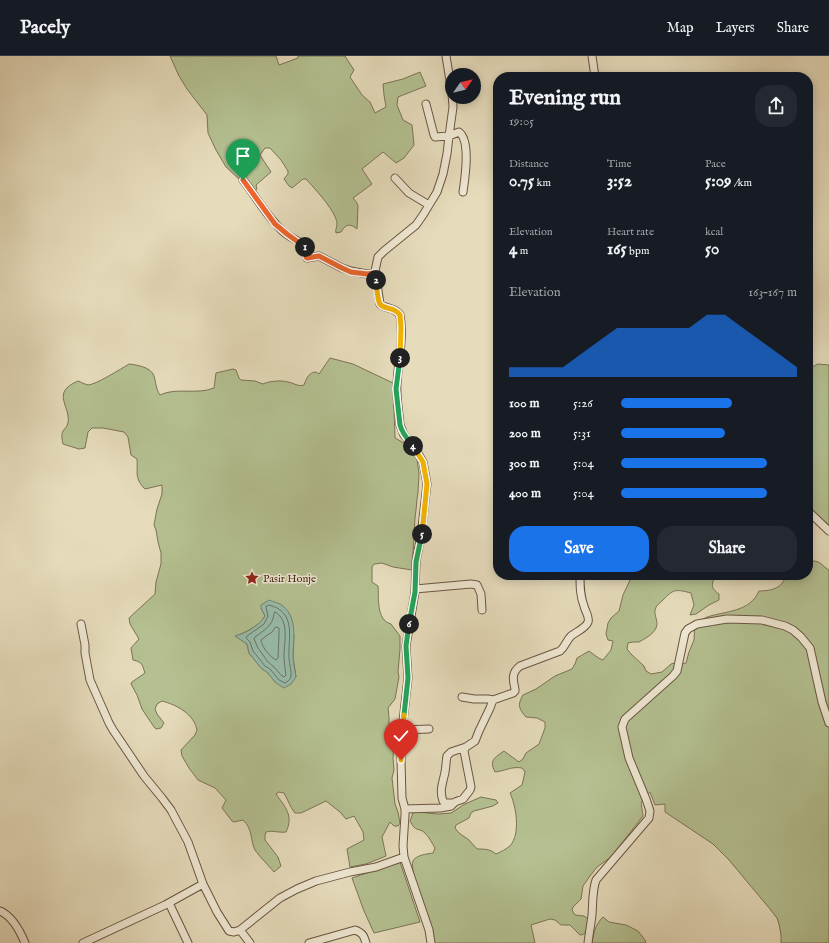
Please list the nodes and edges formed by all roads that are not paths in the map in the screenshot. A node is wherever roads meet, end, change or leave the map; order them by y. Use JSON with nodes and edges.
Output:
{"nodes":[{"id":1,"x":446,"y":56,"type":"edge"},
{"id":2,"x":592,"y":56,"type":"edge"},
{"id":3,"x":594,"y":72,"type":"edge"},
{"id":4,"x":426,"y":104,"type":"dead end"},
{"id":5,"x":449,"y":136,"type":"junction"},
{"id":6,"x":395,"y":178,"type":"dead end"},
{"id":7,"x":243,"y":180,"type":"dead end"},
{"id":8,"x":463,"y":192,"type":"dead end"},
{"id":9,"x":429,"y":205,"type":"junction"},
{"id":10,"x":375,"y":273,"type":"junction"},
{"id":11,"x":813,"y":516,"type":"edge"},
{"id":12,"x":829,"y":531,"type":"edge"},
{"id":13,"x":580,"y":580,"type":"edge"},
{"id":14,"x":415,"y":589,"type":"junction"},
{"id":15,"x":482,"y":610,"type":"dead end"},
{"id":16,"x":81,"y":624,"type":"dead end"},
{"id":17,"x":462,"y":697,"type":"dead end"},
{"id":18,"x":493,"y":700,"type":"junction"},
{"id":19,"x":829,"y":723,"type":"edge"},
{"id":20,"x":429,"y":729,"type":"dead end"},
{"id":21,"x":402,"y":730,"type":"junction"},
{"id":22,"x":466,"y":747,"type":"junction"},
{"id":23,"x":454,"y":803,"type":"junction"},
{"id":24,"x":404,"y":809,"type":"junction"},
{"id":25,"x":404,"y":857,"type":"junction"},
{"id":26,"x":203,"y":884,"type":"junction"},
{"id":27,"x":169,"y":903,"type":"junction"},
{"id":28,"x":0,"y":911,"type":"edge"},
{"id":29,"x":240,"y":930,"type":"junction"},
{"id":30,"x":25,"y":943,"type":"edge"},
{"id":31,"x":83,"y":943,"type":"edge"},
{"id":32,"x":188,"y":943,"type":"edge"},
{"id":33,"x":250,"y":943,"type":"edge"},
{"id":34,"x":309,"y":943,"type":"edge"},
{"id":35,"x":366,"y":943,"type":"edge"},
{"id":36,"x":431,"y":943,"type":"edge"},
{"id":37,"x":588,"y":943,"type":"edge"}],
"edges":[{"from":1,"to":5,"type":"street"},
{"from":2,"to":3,"type":"street"},
{"from":4,"to":5,"type":"street"},
{"from":5,"to":8,"type":"street"},
{"from":5,"to":9,"type":"street"},
{"from":6,"to":9,"type":"street"},
{"from":7,"to":10,"type":"street"},
{"from":9,"to":10,"type":"street"},
{"from":10,"to":14,"type":"street"},
{"from":11,"to":12,"type":"street"},
{"from":13,"to":18,"type":"street"},
{"from":14,"to":15,"type":"street"},
{"from":14,"to":21,"type":"street"},
{"from":16,"to":26,"type":"street"},
{"from":17,"to":18,"type":"street"},
{"from":18,"to":22,"type":"street"},
{"from":19,"to":37,"type":"street"},
{"from":20,"to":21,"type":"street"},
{"from":21,"to":24,"type":"street"},
{"from":22,"to":23,"type":"street"},
{"from":22,"to":23,"type":"street"},
{"from":23,"to":24,"type":"street"},
{"from":24,"to":25,"type":"street"},
{"from":25,"to":29,"type":"street"},
{"from":25,"to":36,"type":"street"},
{"from":26,"to":27,"type":"street"},
{"from":26,"to":29,"type":"street"},
{"from":27,"to":31,"type":"street"},
{"from":27,"to":32,"type":"street"},
{"from":28,"to":30,"type":"street"},
{"from":29,"to":33,"type":"street"},
{"from":34,"to":35,"type":"street"}]}
